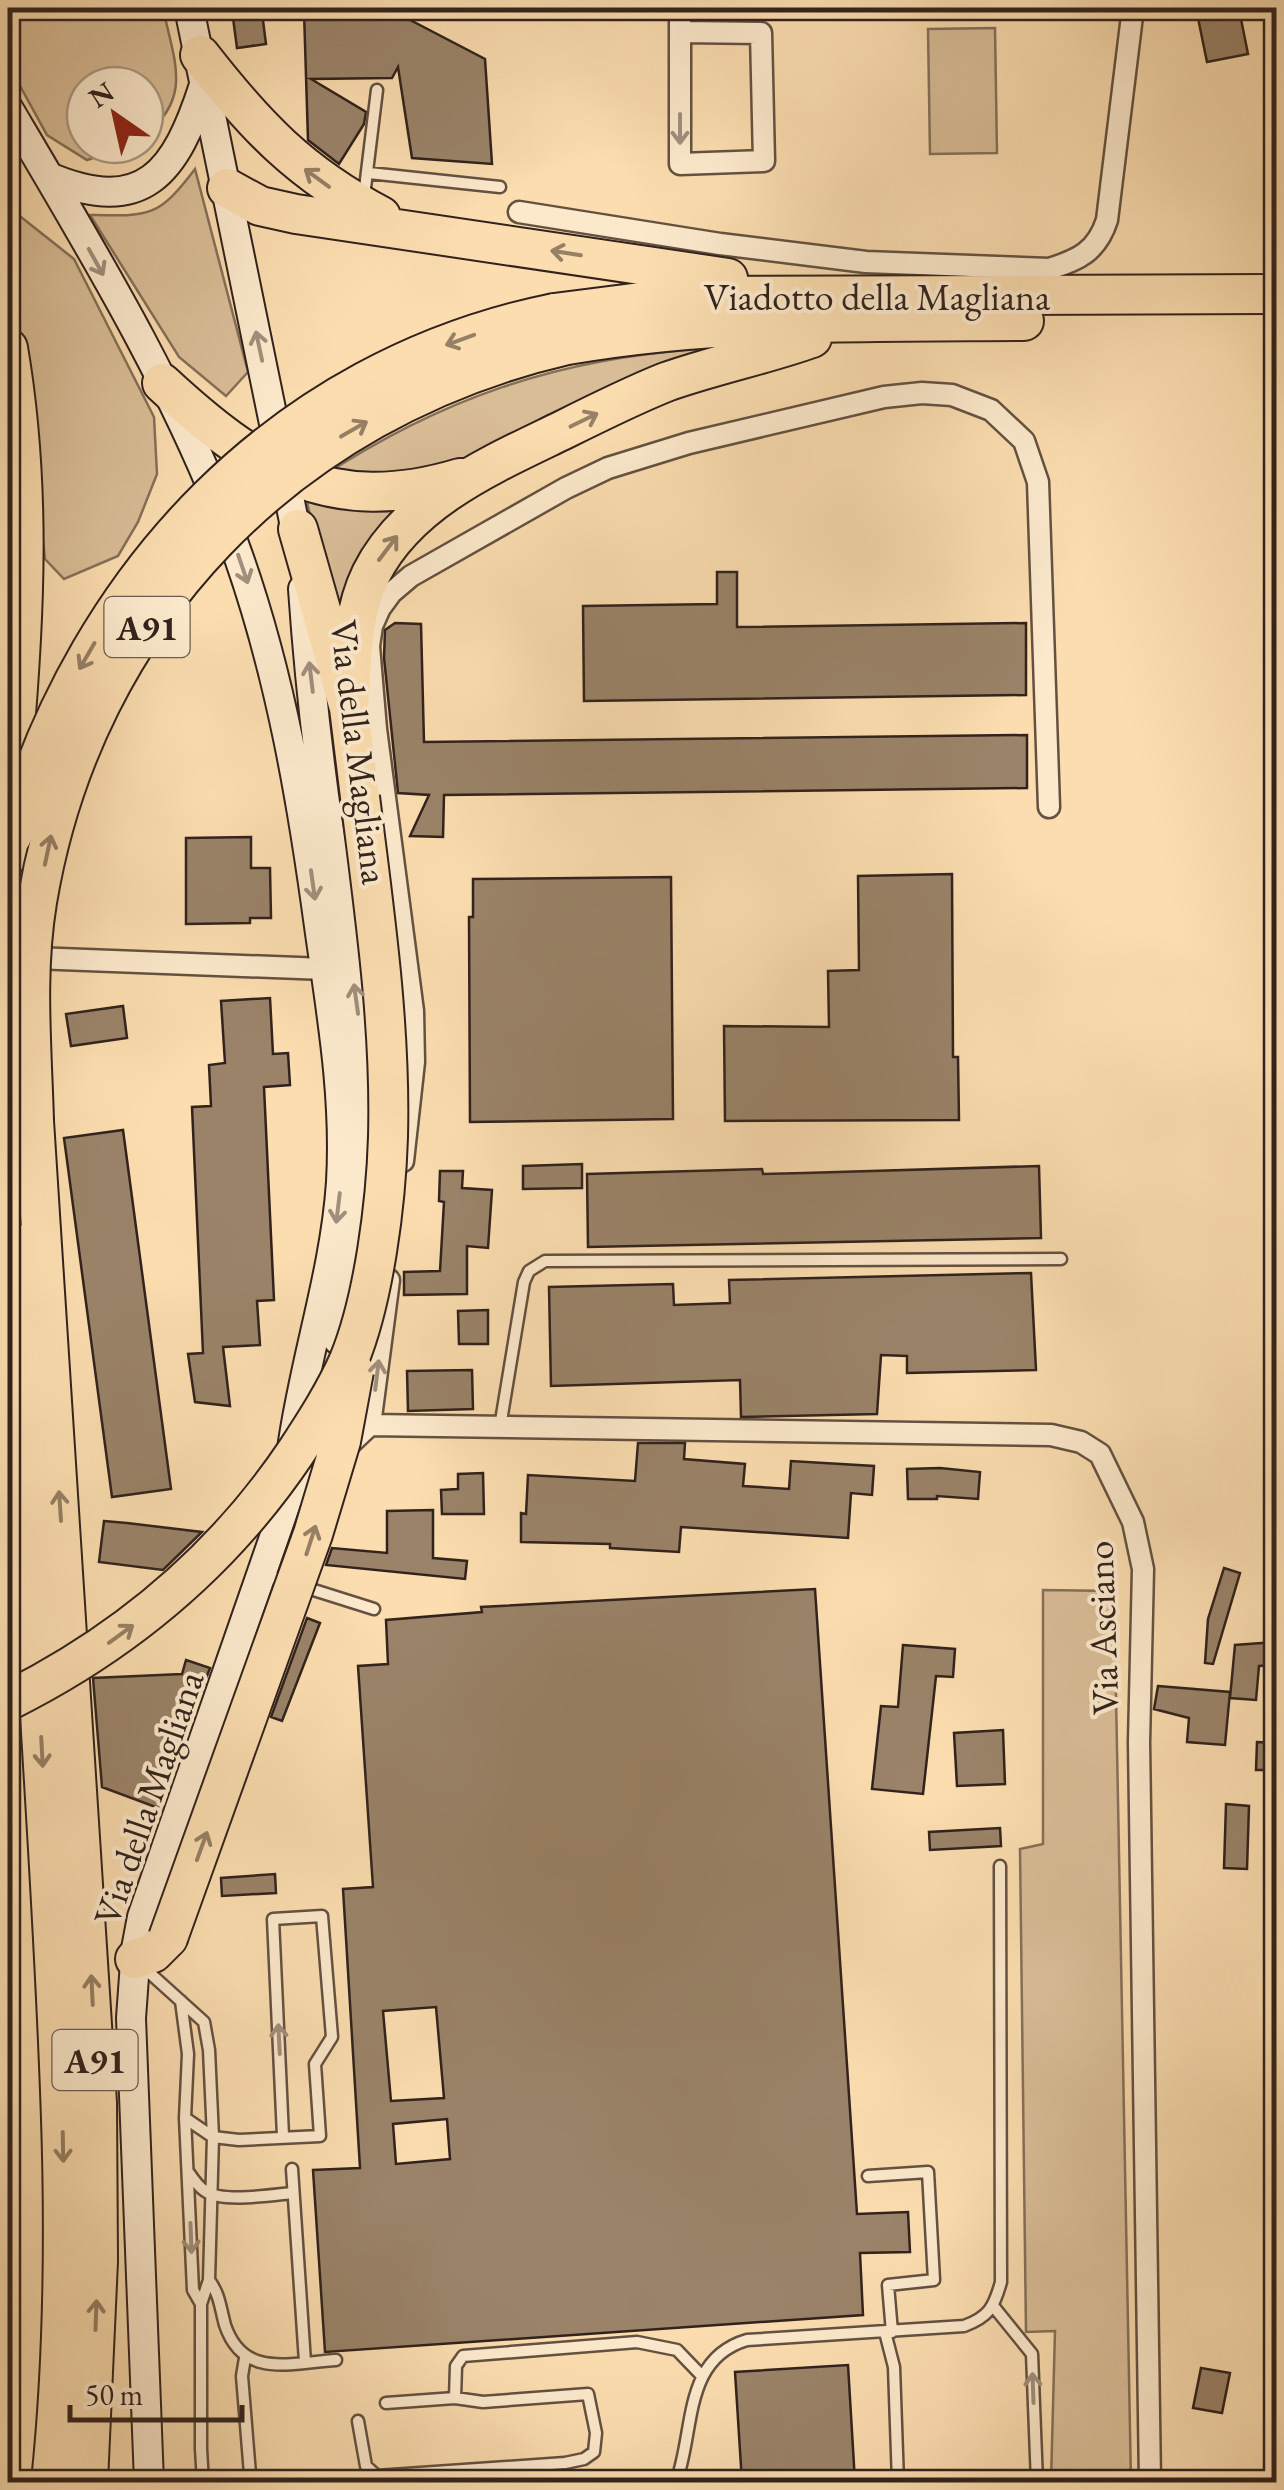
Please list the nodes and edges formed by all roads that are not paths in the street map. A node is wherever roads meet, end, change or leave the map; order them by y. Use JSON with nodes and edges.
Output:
{"nodes":[{"id":1,"x":189,"y":8,"type":"edge"},
{"id":2,"x":680,"y":8,"type":"edge"},
{"id":3,"x":1133,"y":8,"type":"edge"},
{"id":4,"x":680,"y":32,"type":"junction"},
{"id":5,"x":203,"y":67,"type":"junction"},
{"id":6,"x":376,"y":90,"type":"dead end"},
{"id":7,"x":8,"y":108,"type":"edge"},
{"id":8,"x":49,"y":177,"type":"junction"},
{"id":9,"x":500,"y":187,"type":"dead end"},
{"id":10,"x":226,"y":188,"type":"junction"},
{"id":11,"x":365,"y":190,"type":"junction"},
{"id":12,"x":519,"y":212,"type":"dead end"},
{"id":13,"x":400,"y":228,"type":"junction"},
{"id":14,"x":1049,"y":282,"type":"junction"},
{"id":15,"x":1276,"y":294,"type":"edge"},
{"id":16,"x":1147,"y":307,"type":"junction"},
{"id":17,"x":845,"y":310,"type":"junction"},
{"id":18,"x":1276,"y":318,"type":"edge"},
{"id":19,"x":560,"y":329,"type":"junction"},
{"id":20,"x":8,"y":348,"type":"edge"},
{"id":21,"x":162,"y":383,"type":"junction"},
{"id":22,"x":496,"y":464,"type":"junction"},
{"id":23,"x":287,"y":475,"type":"junction"},
{"id":24,"x":298,"y":530,"type":"junction"},
{"id":25,"x":349,"y":708,"type":"junction"},
{"id":26,"x":1049,"y":806,"type":"dead end"},
{"id":27,"x":10,"y":846,"type":"edge"},
{"id":28,"x":8,"y":957,"type":"edge"},
{"id":29,"x":325,"y":969,"type":"junction"},
{"id":30,"x":414,"y":1046,"type":"junction"},
{"id":31,"x":362,"y":1052,"type":"junction"},
{"id":32,"x":8,"y":1239,"type":"edge"},
{"id":33,"x":1061,"y":1259,"type":"dead end"},
{"id":34,"x":358,"y":1333,"type":"junction"},
{"id":35,"x":370,"y":1426,"type":"junction"},
{"id":36,"x":500,"y":1428,"type":"junction"},
{"id":37,"x":285,"y":1506,"type":"junction"},
{"id":38,"x":262,"y":1574,"type":"junction"},
{"id":39,"x":374,"y":1609,"type":"dead end"},
{"id":40,"x":53,"y":1646,"type":"junction"},
{"id":41,"x":8,"y":1701,"type":"edge"},
{"id":42,"x":1000,"y":1866,"type":"dead end"},
{"id":43,"x":134,"y":1959,"type":"junction"},
{"id":44,"x":181,"y":2001,"type":"junction"},
{"id":45,"x":185,"y":2118,"type":"junction"},
{"id":46,"x":284,"y":2136,"type":"junction"},
{"id":47,"x":213,"y":2137,"type":"junction"},
{"id":48,"x":292,"y":2169,"type":"dead end"},
{"id":49,"x":188,"y":2172,"type":"junction"},
{"id":50,"x":868,"y":2176,"type":"dead end"},
{"id":51,"x":292,"y":2194,"type":"junction"},
{"id":52,"x":211,"y":2195,"type":"junction"},
{"id":53,"x":209,"y":2280,"type":"junction"},
{"id":54,"x":201,"y":2304,"type":"junction"},
{"id":55,"x":994,"y":2308,"type":"junction"},
{"id":56,"x":889,"y":2332,"type":"junction"},
{"id":57,"x":245,"y":2358,"type":"junction"},
{"id":58,"x":336,"y":2360,"type":"dead end"},
{"id":59,"x":305,"y":2362,"type":"junction"},
{"id":60,"x":702,"y":2376,"type":"junction"},
{"id":61,"x":455,"y":2398,"type":"junction"},
{"id":62,"x":386,"y":2403,"type":"dead end"},
{"id":63,"x":358,"y":2421,"type":"dead end"},
{"id":64,"x":373,"y":2472,"type":"junction"},
{"id":65,"x":52,"y":2482,"type":"edge"},
{"id":66,"x":88,"y":2482,"type":"edge"},
{"id":67,"x":149,"y":2482,"type":"edge"},
{"id":68,"x":204,"y":2482,"type":"edge"},
{"id":69,"x":257,"y":2482,"type":"edge"},
{"id":70,"x":366,"y":2482,"type":"edge"},
{"id":71,"x":676,"y":2482,"type":"edge"},
{"id":72,"x":898,"y":2482,"type":"edge"},
{"id":73,"x":1038,"y":2482,"type":"edge"},
{"id":74,"x":1150,"y":2482,"type":"edge"}],
"edges":[{"from":1,"to":5,"type":"main road","name":"Via della Magliana"},
{"from":2,"to":4,"type":"street"},
{"from":3,"to":14,"type":"street"},
{"from":4,"to":4,"type":"street","one_way":true},
{"from":5,"to":8,"type":"main road"},
{"from":5,"to":10,"type":"main road","name":"Via della Magliana"},
{"from":11,"to":5,"type":"highway","one_way":true},
{"from":6,"to":11,"type":"lane"},
{"from":7,"to":8,"type":"main road","name":"Via della Magliana"},
{"from":8,"to":21,"type":"main road","name":"Via della Magliana","one_way":true},
{"from":9,"to":11,"type":"lane"},
{"from":10,"to":13,"type":"highway"},
{"from":23,"to":10,"type":"main road","name":"Via della Magliana","one_way":true},
{"from":11,"to":13,"type":"highway"},
{"from":12,"to":14,"type":"street"},
{"from":17,"to":13,"type":"highway","one_way":true},
{"from":14,"to":16,"type":"highway","name":"Viadotto della Magliana"},
{"from":14,"to":17,"type":"highway","name":"Viadotto della Magliana"},
{"from":15,"to":16,"type":"highway"},
{"from":16,"to":17,"type":"highway","name":"Viadotto della Magliana"},
{"from":16,"to":18,"type":"highway"},
{"from":17,"to":19,"type":"highway","name":"Viadotto della Magliana","number":"A91"},
{"from":22,"to":17,"type":"highway","one_way":true},
{"from":19,"to":27,"type":"highway","number":"A91","one_way":true,"bridge":true},
{"from":40,"to":19,"type":"highway","number":"A91","one_way":true,"bridge":true},
{"from":20,"to":27,"type":"highway"},
{"from":21,"to":23,"type":"highway"},
{"from":21,"to":29,"type":"main road","name":"Via della Magliana","one_way":true},
{"from":22,"to":23,"type":"highway"},
{"from":25,"to":22,"type":"highway","one_way":true},
{"from":23,"to":24,"type":"main road","name":"Via della Magliana"},
{"from":24,"to":25,"type":"highway"},
{"from":31,"to":24,"type":"main road","name":"Via della Magliana","one_way":true},
{"from":25,"to":34,"type":"highway","bridge":true},
{"from":26,"to":30,"type":"street"},
{"from":28,"to":29,"type":"street"},
{"from":29,"to":37,"type":"main road","name":"Via della Magliana","one_way":true},
{"from":30,"to":31,"type":"street"},
{"from":35,"to":30,"type":"street","one_way":true},
{"from":31,"to":37,"type":"main road","name":"Via della Magliana"},
{"from":32,"to":40,"type":"highway","number":"A91"},
{"from":33,"to":36,"type":"lane"},
{"from":41,"to":34,"type":"highway","one_way":true,"bridge":true},
{"from":43,"to":34,"type":"highway","one_way":true,"bridge":true},
{"from":35,"to":36,"type":"street","name":"Via Asciano"},
{"from":35,"to":37,"type":"street","name":"Via della Magliana"},
{"from":36,"to":74,"type":"street","name":"Via Asciano"},
{"from":37,"to":38,"type":"main road","name":"Via della Magliana"},
{"from":38,"to":39,"type":"lane"},
{"from":38,"to":43,"type":"main road","name":"Via della Magliana"},
{"from":40,"to":65,"type":"highway","number":"A91","one_way":true},
{"from":66,"to":40,"type":"highway","number":"A91","one_way":true},
{"from":42,"to":55,"type":"lane"},
{"from":43,"to":44,"type":"lane"},
{"from":43,"to":67,"type":"main road","name":"Via della Magliana"},
{"from":44,"to":45,"type":"lane"},
{"from":44,"to":47,"type":"lane"},
{"from":45,"to":47,"type":"lane"},
{"from":45,"to":49,"type":"lane"},
{"from":46,"to":46,"type":"lane","one_way":true},
{"from":46,"to":47,"type":"lane"},
{"from":47,"to":52,"type":"lane"},
{"from":48,"to":51,"type":"lane"},
{"from":49,"to":52,"type":"lane"},
{"from":49,"to":54,"type":"lane","one_way":true},
{"from":50,"to":56,"type":"lane"},
{"from":51,"to":52,"type":"lane"},
{"from":51,"to":59,"type":"lane"},
{"from":52,"to":53,"type":"lane"},
{"from":53,"to":54,"type":"lane"},
{"from":53,"to":57,"type":"lane"},
{"from":54,"to":68,"type":"lane"},
{"from":55,"to":56,"type":"lane"},
{"from":73,"to":55,"type":"lane","one_way":true},
{"from":56,"to":60,"type":"lane"},
{"from":56,"to":72,"type":"lane"},
{"from":57,"to":59,"type":"lane"},
{"from":57,"to":69,"type":"lane"},
{"from":58,"to":59,"type":"lane"},
{"from":60,"to":61,"type":"lane"},
{"from":60,"to":71,"type":"lane"},
{"from":61,"to":62,"type":"lane"},
{"from":61,"to":64,"type":"lane"},
{"from":63,"to":64,"type":"lane"},
{"from":64,"to":70,"type":"lane"}]}
